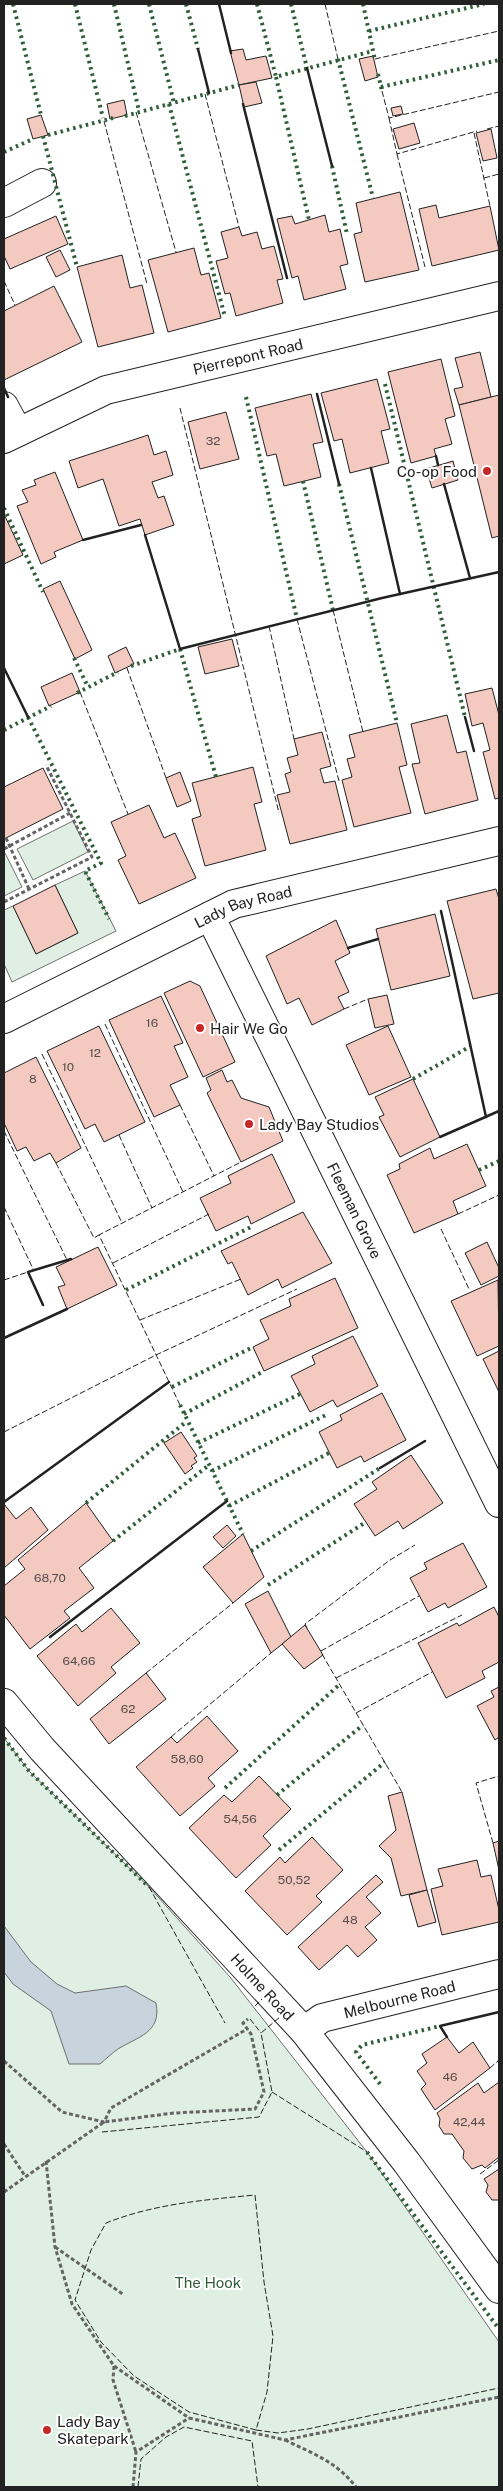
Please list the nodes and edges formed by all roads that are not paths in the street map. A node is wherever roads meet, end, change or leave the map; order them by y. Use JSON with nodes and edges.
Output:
{"nodes":[{"id":1,"x":42,"y":184,"type":"dead end"},
{"id":2,"x":4,"y":203,"type":"edge"},
{"id":3,"x":499,"y":296,"type":"edge"},
{"id":4,"x":4,"y":406,"type":"edge"},
{"id":5,"x":11,"y":436,"type":"edge"},
{"id":6,"x":499,"y":841,"type":"edge"},
{"id":7,"x":210,"y":916,"type":"junction"},
{"id":8,"x":4,"y":1019,"type":"edge"},
{"id":9,"x":499,"y":1503,"type":"edge"},
{"id":10,"x":4,"y":1703,"type":"edge"},
{"id":11,"x":499,"y":1974,"type":"edge"},
{"id":12,"x":304,"y":2031,"type":"junction"},
{"id":13,"x":499,"y":2289,"type":"edge"}],
"edges":[{"from":1,"to":2,"type":"street"},
{"from":3,"to":5,"type":"street","name":"Pierrepont Road"},
{"from":4,"to":5,"type":"street"},
{"from":6,"to":7,"type":"street","name":"Lady Bay Road"},
{"from":7,"to":8,"type":"street","name":"Lady Bay Road"},
{"from":7,"to":9,"type":"street","name":"Fleeman Grove"},
{"from":10,"to":12,"type":"street","name":"Holme Road"},
{"from":11,"to":12,"type":"street","name":"Melbourne Road"},
{"from":12,"to":13,"type":"street","name":"Holme Road"}]}
